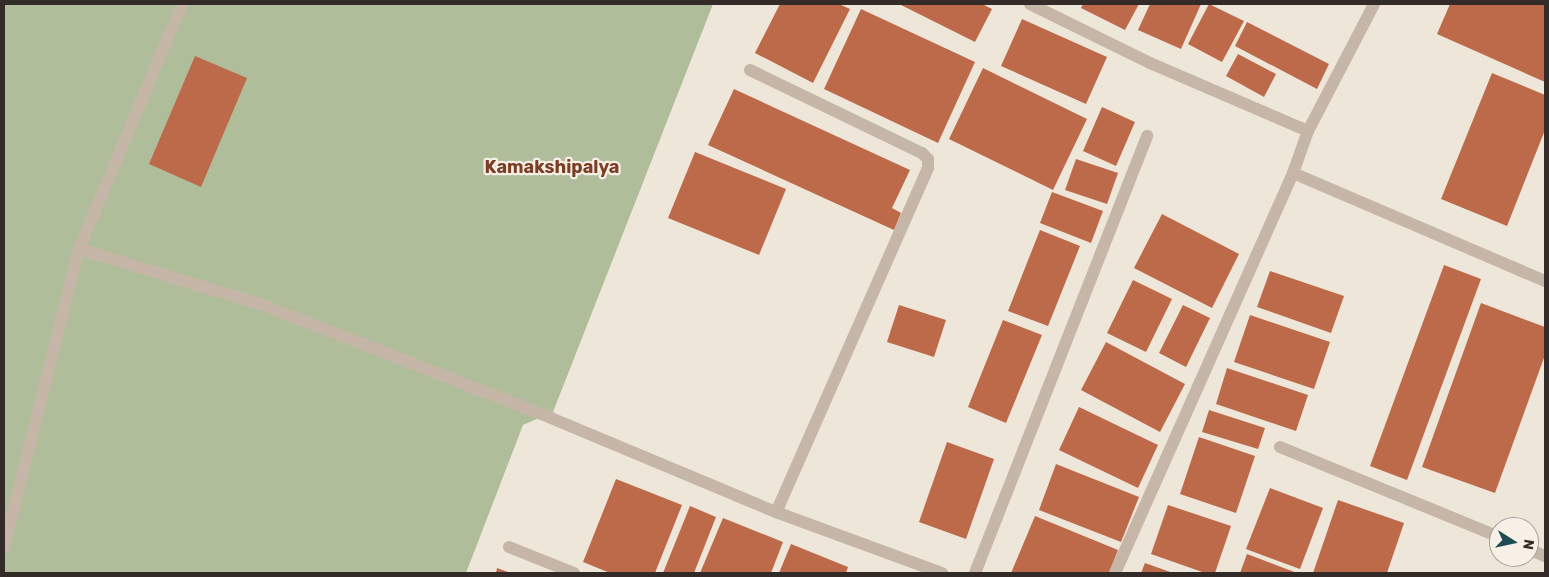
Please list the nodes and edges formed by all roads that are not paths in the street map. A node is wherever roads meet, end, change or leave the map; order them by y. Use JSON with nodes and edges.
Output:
{"nodes":[{"id":1,"x":182,"y":4,"type":"edge"},
{"id":2,"x":1030,"y":4,"type":"edge"},
{"id":3,"x":1374,"y":4,"type":"edge"},
{"id":4,"x":750,"y":70,"type":"dead end"},
{"id":5,"x":1308,"y":131,"type":"junction"},
{"id":6,"x":1147,"y":136,"type":"dead end"},
{"id":7,"x":1293,"y":173,"type":"junction"},
{"id":8,"x":79,"y":249,"type":"junction"},
{"id":9,"x":1545,"y":281,"type":"edge"},
{"id":10,"x":1280,"y":448,"type":"dead end"},
{"id":11,"x":776,"y":512,"type":"junction"},
{"id":12,"x":1489,"y":533,"type":"edge"},
{"id":13,"x":4,"y":547,"type":"edge"},
{"id":14,"x":509,"y":547,"type":"dead end"},
{"id":15,"x":574,"y":573,"type":"edge"},
{"id":16,"x":942,"y":573,"type":"edge"},
{"id":17,"x":975,"y":573,"type":"edge"},
{"id":18,"x":1115,"y":573,"type":"edge"}],
"edges":[{"from":1,"to":8,"type":"street"},
{"from":2,"to":5,"type":"street"},
{"from":3,"to":5,"type":"street"},
{"from":4,"to":11,"type":"street"},
{"from":5,"to":7,"type":"street"},
{"from":6,"to":17,"type":"street"},
{"from":7,"to":9,"type":"street"},
{"from":7,"to":18,"type":"street"},
{"from":8,"to":11,"type":"street"},
{"from":8,"to":13,"type":"street"},
{"from":10,"to":12,"type":"street"},
{"from":11,"to":16,"type":"street"},
{"from":14,"to":15,"type":"street"}]}
